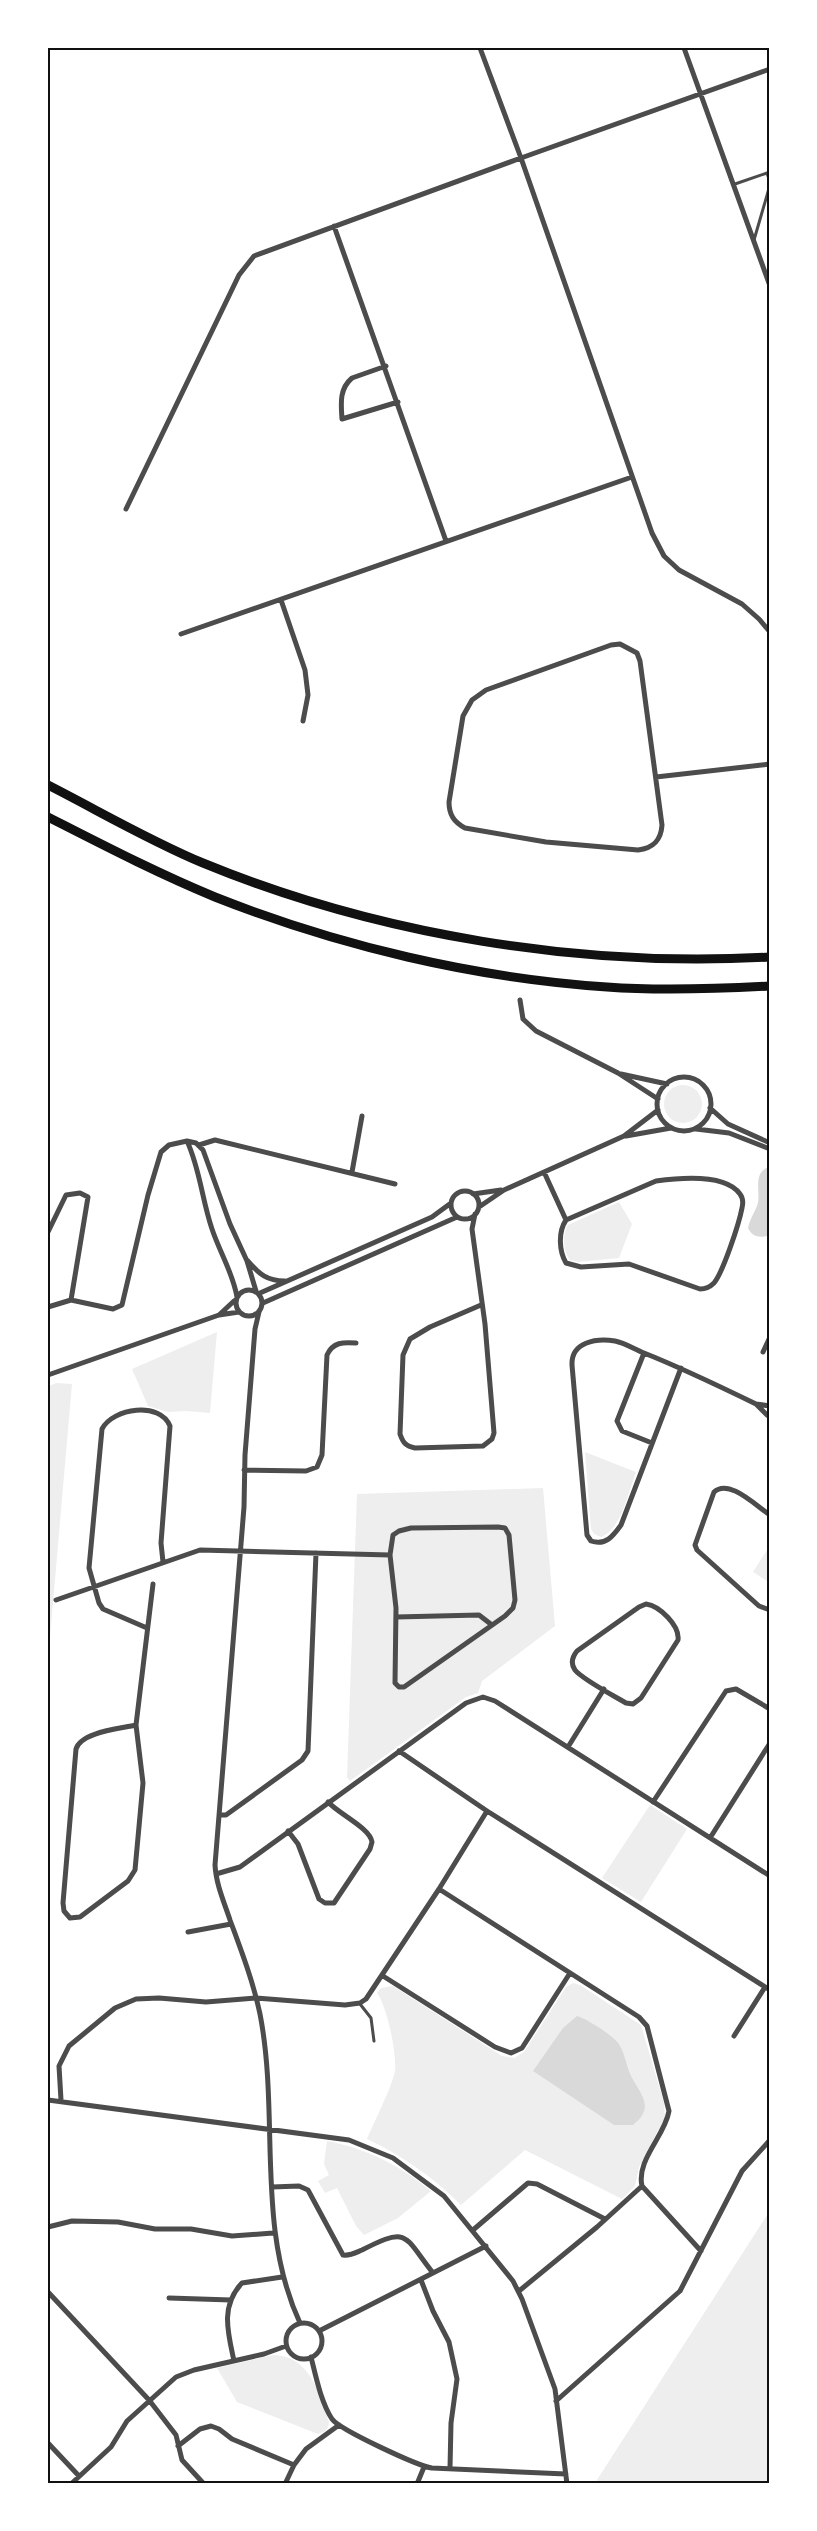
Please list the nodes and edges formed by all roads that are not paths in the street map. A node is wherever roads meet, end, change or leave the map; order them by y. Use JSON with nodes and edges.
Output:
{"nodes":[{"id":1,"x":480,"y":48,"type":"edge"},
{"id":2,"x":684,"y":48,"type":"edge"},
{"id":3,"x":770,"y":69,"type":"edge"},
{"id":4,"x":700,"y":94,"type":"junction"},
{"id":5,"x":521,"y":158,"type":"junction"},
{"id":6,"x":735,"y":184,"type":"junction"},
{"id":7,"x":770,"y":184,"type":"edge"},
{"id":8,"x":334,"y":226,"type":"junction"},
{"id":9,"x":754,"y":240,"type":"junction"},
{"id":10,"x":770,"y":286,"type":"edge"},
{"id":11,"x":386,"y":366,"type":"junction"},
{"id":12,"x":398,"y":402,"type":"junction"},
{"id":13,"x":632,"y":477,"type":"junction"},
{"id":14,"x":126,"y":509,"type":"dead end"},
{"id":15,"x":446,"y":541,"type":"junction"},
{"id":16,"x":281,"y":600,"type":"junction"},
{"id":17,"x":770,"y":632,"type":"edge"},
{"id":18,"x":181,"y":634,"type":"dead end"},
{"id":19,"x":303,"y":721,"type":"dead end"},
{"id":20,"x":770,"y":764,"type":"edge"},
{"id":21,"x":656,"y":777,"type":"junction"},
{"id":22,"x":48,"y":785,"type":"edge"},
{"id":23,"x":48,"y":817,"type":"edge"},
{"id":24,"x":770,"y":952,"type":"edge"},
{"id":25,"x":770,"y":957,"type":"edge"},
{"id":26,"x":720,"y":960,"type":"junction"},
{"id":27,"x":770,"y":986,"type":"edge"},
{"id":28,"x":520,"y":1000,"type":"dead end"},
{"id":29,"x":618,"y":1073,"type":"junction"},
{"id":30,"x":667,"y":1084,"type":"junction"},
{"id":31,"x":658,"y":1099,"type":"junction"},
{"id":32,"x":710,"y":1108,"type":"junction"},
{"id":33,"x":658,"y":1110,"type":"junction"},
{"id":34,"x":362,"y":1116,"type":"dead end"},
{"id":35,"x":672,"y":1128,"type":"junction"},
{"id":36,"x":694,"y":1129,"type":"junction"},
{"id":37,"x":624,"y":1136,"type":"junction"},
{"id":38,"x":187,"y":1141,"type":"junction"},
{"id":39,"x":770,"y":1143,"type":"edge"},
{"id":40,"x":199,"y":1145,"type":"junction"},
{"id":41,"x":770,"y":1149,"type":"edge"},
{"id":42,"x":352,"y":1172,"type":"junction"},
{"id":43,"x":544,"y":1172,"type":"junction"},
{"id":44,"x":396,"y":1184,"type":"dead end"},
{"id":45,"x":504,"y":1190,"type":"junction"},
{"id":46,"x":473,"y":1194,"type":"junction"},
{"id":47,"x":451,"y":1203,"type":"junction"},
{"id":48,"x":479,"y":1207,"type":"junction"},
{"id":49,"x":475,"y":1214,"type":"junction"},
{"id":50,"x":460,"y":1218,"type":"junction"},
{"id":51,"x":566,"y":1220,"type":"junction"},
{"id":52,"x":472,"y":1229,"type":"junction"},
{"id":53,"x":48,"y":1232,"type":"edge"},
{"id":54,"x":247,"y":1261,"type":"junction"},
{"id":55,"x":288,"y":1281,"type":"junction"},
{"id":56,"x":258,"y":1292,"type":"junction"},
{"id":57,"x":236,"y":1299,"type":"junction"},
{"id":58,"x":70,"y":1300,"type":"junction"},
{"id":59,"x":263,"y":1303,"type":"junction"},
{"id":60,"x":481,"y":1305,"type":"junction"},
{"id":61,"x":48,"y":1307,"type":"edge"},
{"id":62,"x":239,"y":1312,"type":"junction"},
{"id":63,"x":259,"y":1312,"type":"junction"},
{"id":64,"x":219,"y":1315,"type":"junction"},
{"id":65,"x":248,"y":1316,"type":"junction"},
{"id":66,"x":255,"y":1329,"type":"junction"},
{"id":67,"x":770,"y":1337,"type":"edge"},
{"id":68,"x":356,"y":1343,"type":"dead end"},
{"id":69,"x":764,"y":1352,"type":"dead end"},
{"id":70,"x":644,"y":1353,"type":"junction"},
{"id":71,"x":681,"y":1368,"type":"junction"},
{"id":72,"x":48,"y":1375,"type":"edge"},
{"id":73,"x":756,"y":1404,"type":"junction"},
{"id":74,"x":770,"y":1407,"type":"edge"},
{"id":75,"x":767,"y":1415,"type":"junction"},
{"id":76,"x":770,"y":1421,"type":"edge"},
{"id":77,"x":652,"y":1443,"type":"junction"},
{"id":78,"x":244,"y":1470,"type":"junction"},
{"id":79,"x":770,"y":1515,"type":"edge"},
{"id":80,"x":241,"y":1550,"type":"junction"},
{"id":81,"x":316,"y":1553,"type":"junction"},
{"id":82,"x":390,"y":1555,"type":"junction"},
{"id":83,"x":163,"y":1562,"type":"junction"},
{"id":84,"x":153,"y":1584,"type":"dead end"},
{"id":85,"x":94,"y":1586,"type":"junction"},
{"id":86,"x":56,"y":1600,"type":"dead end"},
{"id":87,"x":770,"y":1610,"type":"edge"},
{"id":88,"x":396,"y":1617,"type":"junction"},
{"id":89,"x":492,"y":1625,"type":"junction"},
{"id":90,"x":147,"y":1628,"type":"junction"},
{"id":91,"x":604,"y":1690,"type":"junction"},
{"id":92,"x":770,"y":1710,"type":"edge"},
{"id":93,"x":136,"y":1725,"type":"junction"},
{"id":94,"x":770,"y":1743,"type":"edge"},
{"id":95,"x":568,"y":1748,"type":"junction"},
{"id":96,"x":399,"y":1751,"type":"junction"},
{"id":97,"x":328,"y":1802,"type":"junction"},
{"id":98,"x":653,"y":1802,"type":"junction"},
{"id":99,"x":487,"y":1811,"type":"junction"},
{"id":100,"x":219,"y":1815,"type":"junction"},
{"id":101,"x":288,"y":1831,"type":"junction"},
{"id":102,"x":710,"y":1838,"type":"junction"},
{"id":103,"x":770,"y":1866,"type":"edge"},
{"id":104,"x":216,"y":1874,"type":"junction"},
{"id":105,"x":767,"y":1875,"type":"edge"},
{"id":106,"x":440,"y":1889,"type":"junction"},
{"id":107,"x":231,"y":1924,"type":"junction"},
{"id":108,"x":188,"y":1932,"type":"dead end"},
{"id":109,"x":570,"y":1972,"type":"junction"},
{"id":110,"x":383,"y":1976,"type":"junction"},
{"id":111,"x":767,"y":1989,"type":"edge"},
{"id":112,"x":256,"y":1998,"type":"junction"},
{"id":113,"x":360,"y":2003,"type":"junction"},
{"id":114,"x":734,"y":2036,"type":"dead end"},
{"id":115,"x":374,"y":2041,"type":"dead end"},
{"id":116,"x":48,"y":2100,"type":"edge"},
{"id":117,"x":60,"y":2100,"type":"junction"},
{"id":118,"x":271,"y":2129,"type":"junction"},
{"id":119,"x":770,"y":2140,"type":"edge"},
{"id":120,"x":642,"y":2186,"type":"junction"},
{"id":121,"x":272,"y":2187,"type":"junction"},
{"id":122,"x":605,"y":2219,"type":"junction"},
{"id":123,"x":48,"y":2227,"type":"edge"},
{"id":124,"x":473,"y":2230,"type":"junction"},
{"id":125,"x":273,"y":2233,"type":"junction"},
{"id":126,"x":486,"y":2246,"type":"junction"},
{"id":127,"x":701,"y":2251,"type":"junction"},
{"id":128,"x":433,"y":2273,"type":"junction"},
{"id":129,"x":282,"y":2277,"type":"junction"},
{"id":130,"x":420,"y":2280,"type":"junction"},
{"id":131,"x":519,"y":2291,"type":"junction"},
{"id":132,"x":48,"y":2292,"type":"edge"},
{"id":133,"x":169,"y":2298,"type":"dead end"},
{"id":134,"x":231,"y":2300,"type":"junction"},
{"id":135,"x":300,"y":2323,"type":"junction"},
{"id":136,"x":319,"y":2331,"type":"junction"},
{"id":137,"x":286,"y":2346,"type":"junction"},
{"id":138,"x":311,"y":2357,"type":"junction"},
{"id":139,"x":234,"y":2361,"type":"junction"},
{"id":140,"x":149,"y":2400,"type":"junction"},
{"id":141,"x":556,"y":2401,"type":"junction"},
{"id":142,"x":340,"y":2425,"type":"junction"},
{"id":143,"x":48,"y":2443,"type":"edge"},
{"id":144,"x":178,"y":2446,"type":"junction"},
{"id":145,"x":294,"y":2465,"type":"junction"},
{"id":146,"x":424,"y":2467,"type":"junction"},
{"id":147,"x":450,"y":2468,"type":"junction"},
{"id":148,"x":566,"y":2474,"type":"junction"},
{"id":149,"x":79,"y":2476,"type":"junction"},
{"id":150,"x":72,"y":2484,"type":"edge"},
{"id":151,"x":204,"y":2484,"type":"edge"},
{"id":152,"x":285,"y":2484,"type":"edge"},
{"id":153,"x":417,"y":2484,"type":"edge"},
{"id":154,"x":567,"y":2484,"type":"edge"}],
"edges":[{"from":1,"to":5,"type":"street"},
{"from":2,"to":4,"type":"street"},
{"from":3,"to":4,"type":"street"},
{"from":4,"to":5,"type":"street"},
{"from":4,"to":6,"type":"street"},
{"from":5,"to":8,"type":"street"},
{"from":5,"to":13,"type":"street"},
{"from":6,"to":7,"type":"lane"},
{"from":6,"to":9,"type":"street"},
{"from":7,"to":9,"type":"lane"},
{"from":8,"to":11,"type":"street"},
{"from":8,"to":14,"type":"street"},
{"from":9,"to":10,"type":"street"},
{"from":11,"to":12,"type":"street"},
{"from":11,"to":12,"type":"street"},
{"from":12,"to":15,"type":"street"},
{"from":13,"to":15,"type":"street"},
{"from":13,"to":17,"type":"street"},
{"from":15,"to":16,"type":"street"},
{"from":16,"to":18,"type":"street"},
{"from":16,"to":19,"type":"street"},
{"from":20,"to":21,"type":"street"},
{"from":21,"to":21,"type":"street"},
{"from":22,"to":26,"type":"main road"},
{"from":23,"to":27,"type":"main road"},
{"from":24,"to":26,"type":"main road"},
{"from":25,"to":26,"type":"main road"},
{"from":28,"to":29,"type":"street"},
{"from":29,"to":30,"type":"street"},
{"from":29,"to":31,"type":"street"},
{"from":30,"to":31,"type":"street"},
{"from":30,"to":32,"type":"street"},
{"from":31,"to":33,"type":"street"},
{"from":32,"to":36,"type":"street"},
{"from":32,"to":39,"type":"street"},
{"from":33,"to":35,"type":"street"},
{"from":33,"to":37,"type":"street"},
{"from":34,"to":42,"type":"street"},
{"from":35,"to":36,"type":"street"},
{"from":35,"to":37,"type":"street"},
{"from":36,"to":41,"type":"street"},
{"from":37,"to":43,"type":"street"},
{"from":38,"to":40,"type":"street"},
{"from":38,"to":57,"type":"street"},
{"from":38,"to":58,"type":"street"},
{"from":40,"to":42,"type":"street"},
{"from":40,"to":54,"type":"street"},
{"from":42,"to":44,"type":"street"},
{"from":43,"to":45,"type":"street"},
{"from":43,"to":51,"type":"street"},
{"from":45,"to":46,"type":"street"},
{"from":45,"to":48,"type":"street"},
{"from":46,"to":47,"type":"street"},
{"from":46,"to":48,"type":"street"},
{"from":47,"to":50,"type":"street"},
{"from":47,"to":55,"type":"street"},
{"from":48,"to":49,"type":"street"},
{"from":49,"to":50,"type":"street"},
{"from":49,"to":52,"type":"street"},
{"from":50,"to":52,"type":"street"},
{"from":50,"to":59,"type":"street"},
{"from":51,"to":51,"type":"street"},
{"from":52,"to":60,"type":"street"},
{"from":53,"to":58,"type":"street"},
{"from":54,"to":55,"type":"street"},
{"from":54,"to":56,"type":"street"},
{"from":55,"to":56,"type":"street"},
{"from":56,"to":57,"type":"street"},
{"from":56,"to":59,"type":"street"},
{"from":57,"to":62,"type":"street"},
{"from":57,"to":64,"type":"street"},
{"from":58,"to":61,"type":"street"},
{"from":59,"to":63,"type":"street"},
{"from":60,"to":60,"type":"street"},
{"from":62,"to":64,"type":"street"},
{"from":62,"to":65,"type":"street"},
{"from":63,"to":65,"type":"street"},
{"from":63,"to":66,"type":"street"},
{"from":64,"to":72,"type":"street"},
{"from":65,"to":66,"type":"street"},
{"from":66,"to":78,"type":"street"},
{"from":67,"to":69,"type":"street"},
{"from":68,"to":78,"type":"street"},
{"from":70,"to":71,"type":"street"},
{"from":70,"to":77,"type":"street"},
{"from":70,"to":77,"type":"street"},
{"from":71,"to":73,"type":"street"},
{"from":71,"to":77,"type":"street"},
{"from":73,"to":74,"type":"street"},
{"from":73,"to":75,"type":"street"},
{"from":74,"to":75,"type":"street"},
{"from":75,"to":76,"type":"street"},
{"from":78,"to":80,"type":"street"},
{"from":79,"to":87,"type":"street"},
{"from":80,"to":81,"type":"street"},
{"from":80,"to":83,"type":"street"},
{"from":80,"to":100,"type":"street"},
{"from":81,"to":82,"type":"street"},
{"from":81,"to":100,"type":"street"},
{"from":82,"to":88,"type":"street"},
{"from":82,"to":89,"type":"street"},
{"from":83,"to":85,"type":"street"},
{"from":83,"to":85,"type":"street"},
{"from":84,"to":90,"type":"street"},
{"from":85,"to":86,"type":"street"},
{"from":85,"to":90,"type":"street"},
{"from":88,"to":89,"type":"street"},
{"from":88,"to":89,"type":"street"},
{"from":90,"to":93,"type":"street"},
{"from":91,"to":91,"type":"street"},
{"from":91,"to":95,"type":"street"},
{"from":92,"to":98,"type":"street"},
{"from":93,"to":93,"type":"street"},
{"from":94,"to":102,"type":"street"},
{"from":95,"to":96,"type":"street"},
{"from":95,"to":98,"type":"street"},
{"from":96,"to":97,"type":"street"},
{"from":96,"to":99,"type":"street"},
{"from":97,"to":101,"type":"street"},
{"from":97,"to":101,"type":"street"},
{"from":98,"to":102,"type":"street"},
{"from":99,"to":106,"type":"street"},
{"from":99,"to":111,"type":"street"},
{"from":100,"to":104,"type":"street"},
{"from":101,"to":104,"type":"street"},
{"from":102,"to":105,"type":"street"},
{"from":103,"to":105,"type":"street"},
{"from":104,"to":107,"type":"street"},
{"from":106,"to":109,"type":"street"},
{"from":106,"to":110,"type":"street"},
{"from":107,"to":108,"type":"street"},
{"from":107,"to":112,"type":"street"},
{"from":109,"to":110,"type":"street"},
{"from":109,"to":120,"type":"street"},
{"from":110,"to":113,"type":"street"},
{"from":111,"to":114,"type":"street"},
{"from":112,"to":113,"type":"street"},
{"from":112,"to":117,"type":"street"},
{"from":112,"to":118,"type":"street"},
{"from":113,"to":115,"type":"lane"},
{"from":116,"to":117,"type":"street"},
{"from":117,"to":118,"type":"street"},
{"from":118,"to":121,"type":"street"},
{"from":118,"to":124,"type":"street"},
{"from":119,"to":127,"type":"street"},
{"from":120,"to":122,"type":"street"},
{"from":120,"to":127,"type":"street"},
{"from":121,"to":125,"type":"street"},
{"from":121,"to":128,"type":"street"},
{"from":122,"to":124,"type":"street"},
{"from":122,"to":131,"type":"street"},
{"from":123,"to":125,"type":"street"},
{"from":124,"to":126,"type":"street"},
{"from":125,"to":129,"type":"street"},
{"from":126,"to":128,"type":"street"},
{"from":126,"to":131,"type":"street"},
{"from":127,"to":141,"type":"street"},
{"from":128,"to":130,"type":"street"},
{"from":129,"to":134,"type":"street"},
{"from":129,"to":135,"type":"street"},
{"from":130,"to":136,"type":"street"},
{"from":130,"to":147,"type":"street"},
{"from":131,"to":141,"type":"street"},
{"from":132,"to":140,"type":"street"},
{"from":133,"to":134,"type":"street"},
{"from":134,"to":139,"type":"street"},
{"from":135,"to":136,"type":"street"},
{"from":135,"to":137,"type":"street"},
{"from":136,"to":138,"type":"street"},
{"from":137,"to":138,"type":"street"},
{"from":137,"to":139,"type":"street"},
{"from":138,"to":142,"type":"street"},
{"from":139,"to":140,"type":"street"},
{"from":140,"to":144,"type":"street"},
{"from":140,"to":149,"type":"street"},
{"from":141,"to":148,"type":"street"},
{"from":142,"to":145,"type":"street"},
{"from":142,"to":146,"type":"street"},
{"from":143,"to":149,"type":"street"},
{"from":144,"to":145,"type":"street"},
{"from":144,"to":151,"type":"street"},
{"from":145,"to":152,"type":"street"},
{"from":146,"to":147,"type":"street"},
{"from":146,"to":153,"type":"street"},
{"from":147,"to":148,"type":"street"},
{"from":148,"to":154,"type":"street"},
{"from":149,"to":150,"type":"street"}]}
